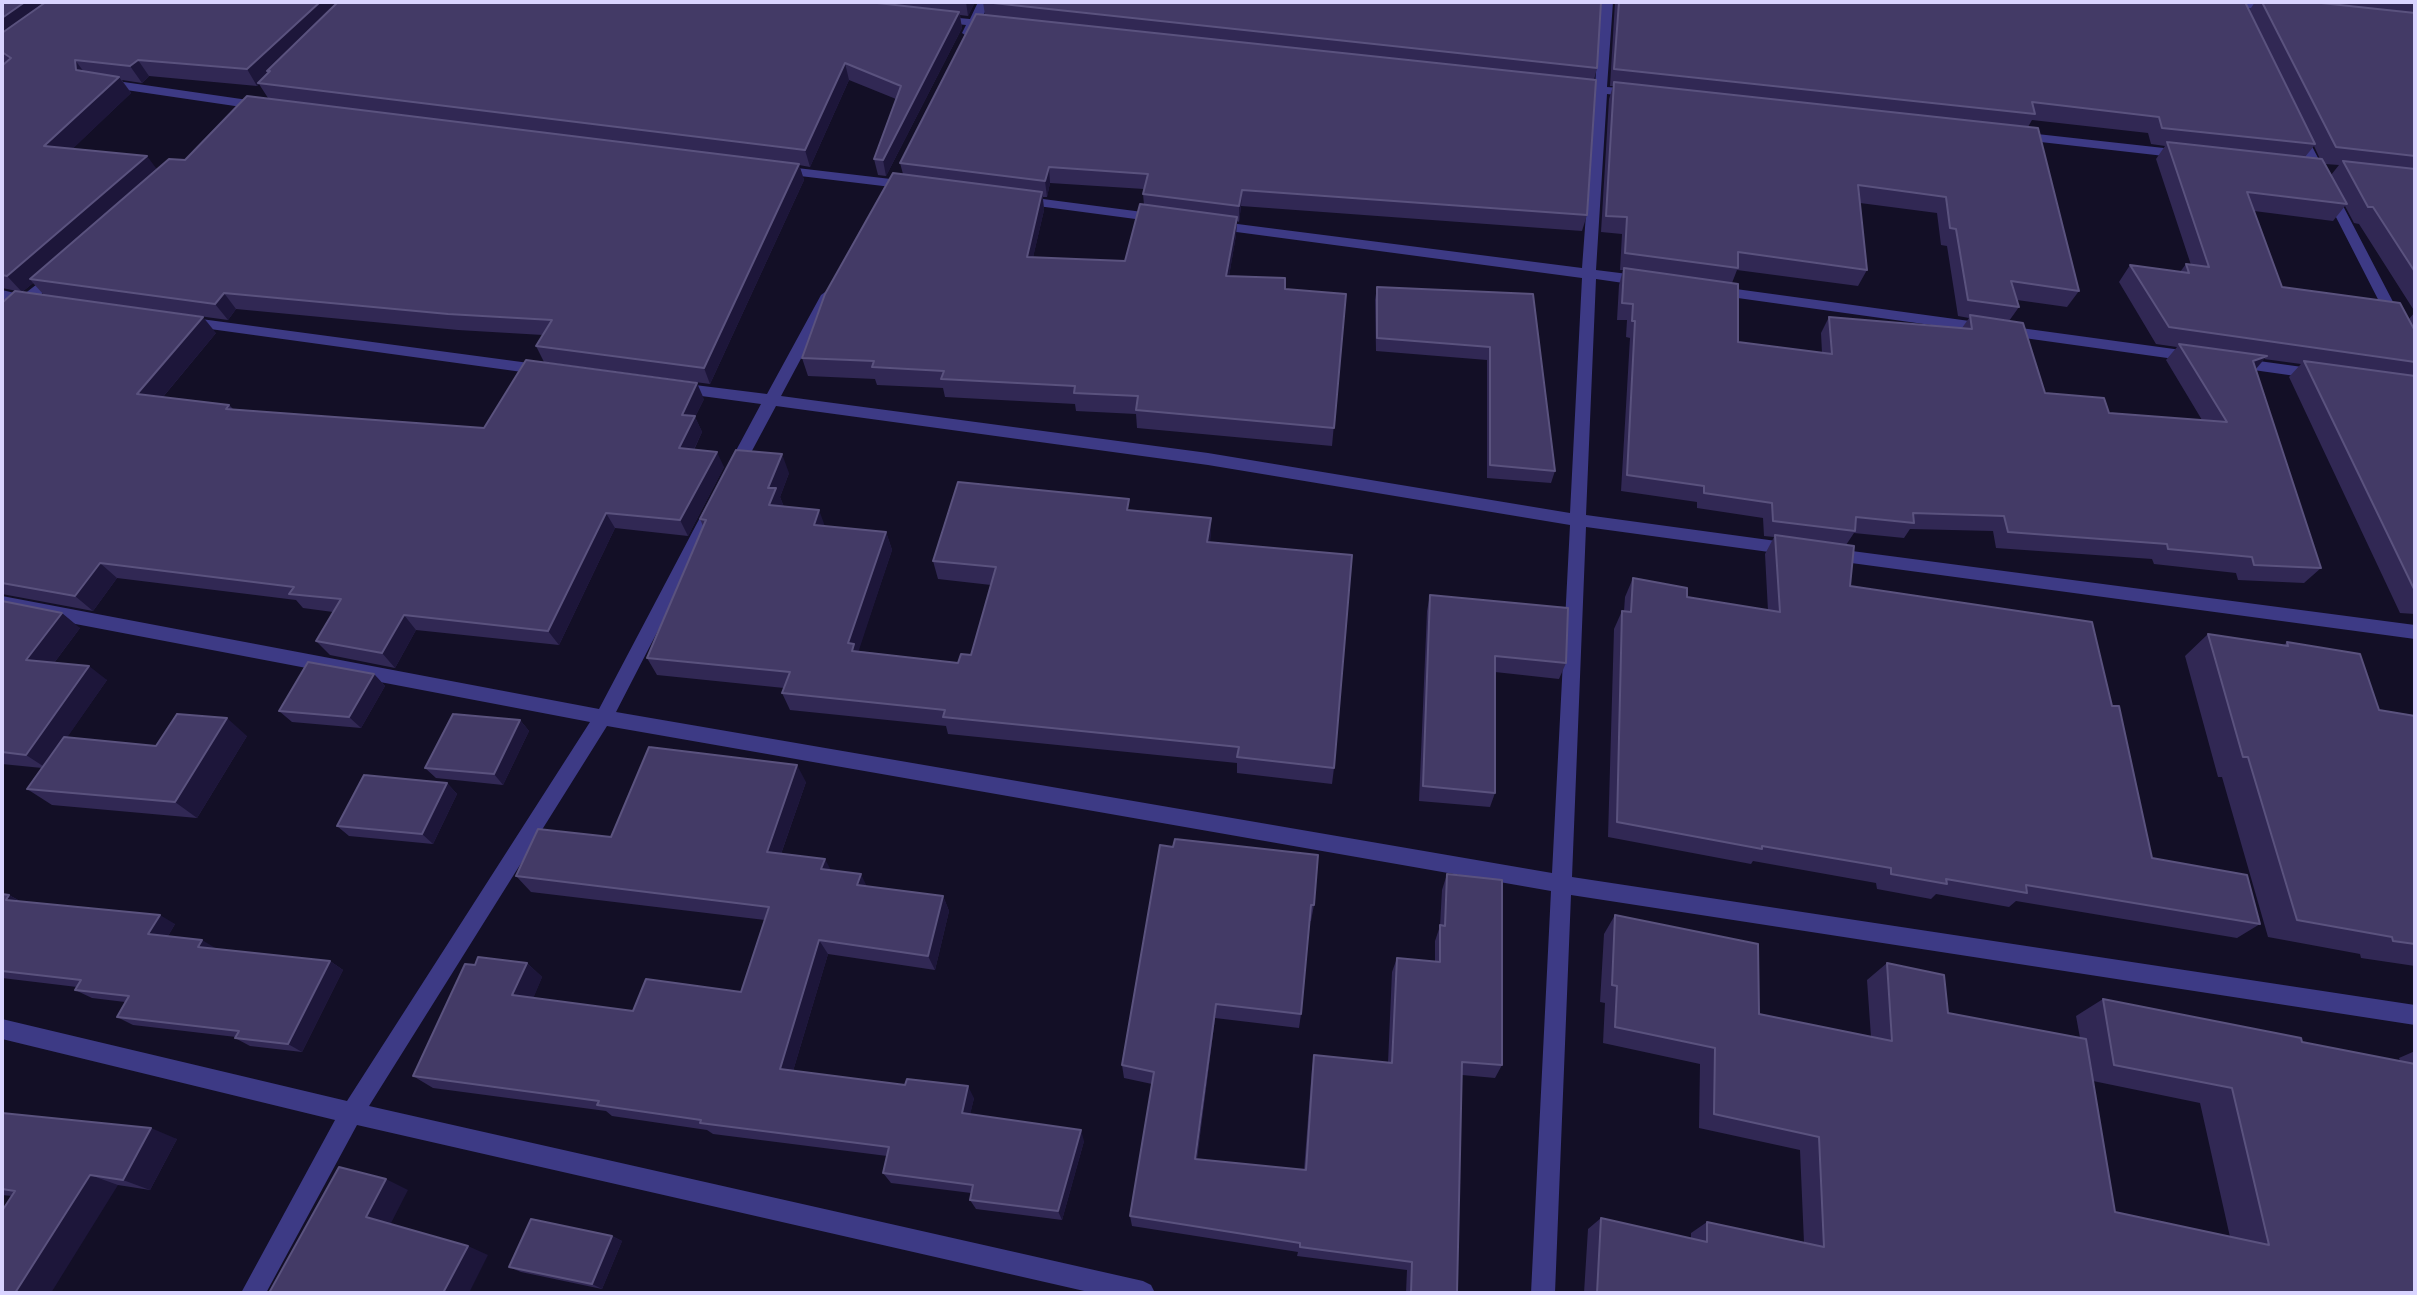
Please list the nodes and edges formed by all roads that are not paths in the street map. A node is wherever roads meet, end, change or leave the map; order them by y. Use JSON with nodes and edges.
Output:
{"nodes":[{"id":1,"x":984,"y":2,"type":"edge"},
{"id":2,"x":1607,"y":2,"type":"edge"},
{"id":3,"x":2214,"y":2,"type":"edge"},
{"id":4,"x":2237,"y":7,"type":"edge"},
{"id":5,"x":2291,"y":10,"type":"edge"},
{"id":6,"x":918,"y":17,"type":"edge"},
{"id":7,"x":974,"y":23,"type":"junction"},
{"id":8,"x":1015,"y":27,"type":"edge"},
{"id":9,"x":961,"y":47,"type":"edge"},
{"id":10,"x":93,"y":82,"type":"edge"},
{"id":11,"x":1556,"y":85,"type":"edge"},
{"id":12,"x":1601,"y":90,"type":"junction"},
{"id":13,"x":1642,"y":94,"type":"edge"},
{"id":14,"x":276,"y":108,"type":"edge"},
{"id":15,"x":2290,"y":115,"type":"edge"},
{"id":16,"x":2000,"y":134,"type":"edge"},
{"id":17,"x":2193,"y":155,"type":"edge"},
{"id":18,"x":901,"y":167,"type":"edge"},
{"id":19,"x":768,"y":168,"type":"edge"},
{"id":20,"x":922,"y":187,"type":"edge"},
{"id":21,"x":888,"y":189,"type":"junction"},
{"id":22,"x":1003,"y":198,"type":"edge"},
{"id":23,"x":1167,"y":219,"type":"edge"},
{"id":24,"x":1194,"y":222,"type":"edge"},
{"id":25,"x":66,"y":265,"type":"edge"},
{"id":26,"x":1589,"y":274,"type":"junction"},
{"id":27,"x":839,"y":277,"type":"edge"},
{"id":28,"x":1658,"y":283,"type":"edge"},
{"id":29,"x":1699,"y":289,"type":"edge"},
{"id":30,"x":2,"y":295,"type":"edge"},
{"id":31,"x":26,"y":300,"type":"junction"},
{"id":32,"x":53,"y":304,"type":"edge"},
{"id":33,"x":10,"y":315,"type":"edge"},
{"id":34,"x":164,"y":319,"type":"edge"},
{"id":35,"x":2415,"y":358,"type":"edge"},
{"id":36,"x":563,"y":372,"type":"edge"},
{"id":37,"x":2333,"y":376,"type":"edge"},
{"id":38,"x":660,"y":385,"type":"edge"},
{"id":39,"x":770,"y":400,"type":"junction"},
{"id":40,"x":1577,"y":520,"type":"junction"},
{"id":41,"x":2,"y":603,"type":"edge"},
{"id":42,"x":2415,"y":632,"type":"edge"},
{"id":43,"x":603,"y":717,"type":"junction"},
{"id":44,"x":1561,"y":884,"type":"junction"},
{"id":45,"x":2415,"y":1015,"type":"edge"},
{"id":46,"x":2,"y":1029,"type":"edge"},
{"id":47,"x":352,"y":1114,"type":"junction"},
{"id":48,"x":253,"y":1293,"type":"edge"},
{"id":49,"x":1143,"y":1293,"type":"edge"},
{"id":50,"x":1543,"y":1293,"type":"edge"}],
"edges":[{"from":1,"to":7,"type":"street"},
{"from":2,"to":12,"type":"street"},
{"from":3,"to":4,"type":"street"},
{"from":4,"to":5,"type":"street"},
{"from":6,"to":7,"type":"street"},
{"from":7,"to":8,"type":"street"},
{"from":7,"to":9,"type":"street"},
{"from":10,"to":14,"type":"street"},
{"from":11,"to":12,"type":"street"},
{"from":12,"to":13,"type":"street"},
{"from":12,"to":26,"type":"street"},
{"from":15,"to":35,"type":"street"},
{"from":16,"to":17,"type":"street"},
{"from":18,"to":21,"type":"street"},
{"from":19,"to":21,"type":"street"},
{"from":20,"to":21,"type":"street"},
{"from":22,"to":23,"type":"street"},
{"from":24,"to":26,"type":"street"},
{"from":25,"to":31,"type":"street"},
{"from":26,"to":28,"type":"street"},
{"from":26,"to":40,"type":"street"},
{"from":27,"to":39,"type":"street"},
{"from":29,"to":37,"type":"street"},
{"from":30,"to":31,"type":"street"},
{"from":31,"to":32,"type":"street"},
{"from":31,"to":33,"type":"street"},
{"from":34,"to":36,"type":"street"},
{"from":38,"to":39,"type":"street"},
{"from":39,"to":40,"type":"street"},
{"from":39,"to":43,"type":"street"},
{"from":40,"to":42,"type":"street"},
{"from":40,"to":44,"type":"street"},
{"from":41,"to":43,"type":"street"},
{"from":43,"to":44,"type":"street"},
{"from":43,"to":47,"type":"street"},
{"from":44,"to":45,"type":"street"},
{"from":44,"to":50,"type":"street"},
{"from":46,"to":47,"type":"street"},
{"from":47,"to":48,"type":"street"},
{"from":47,"to":49,"type":"street"}]}
